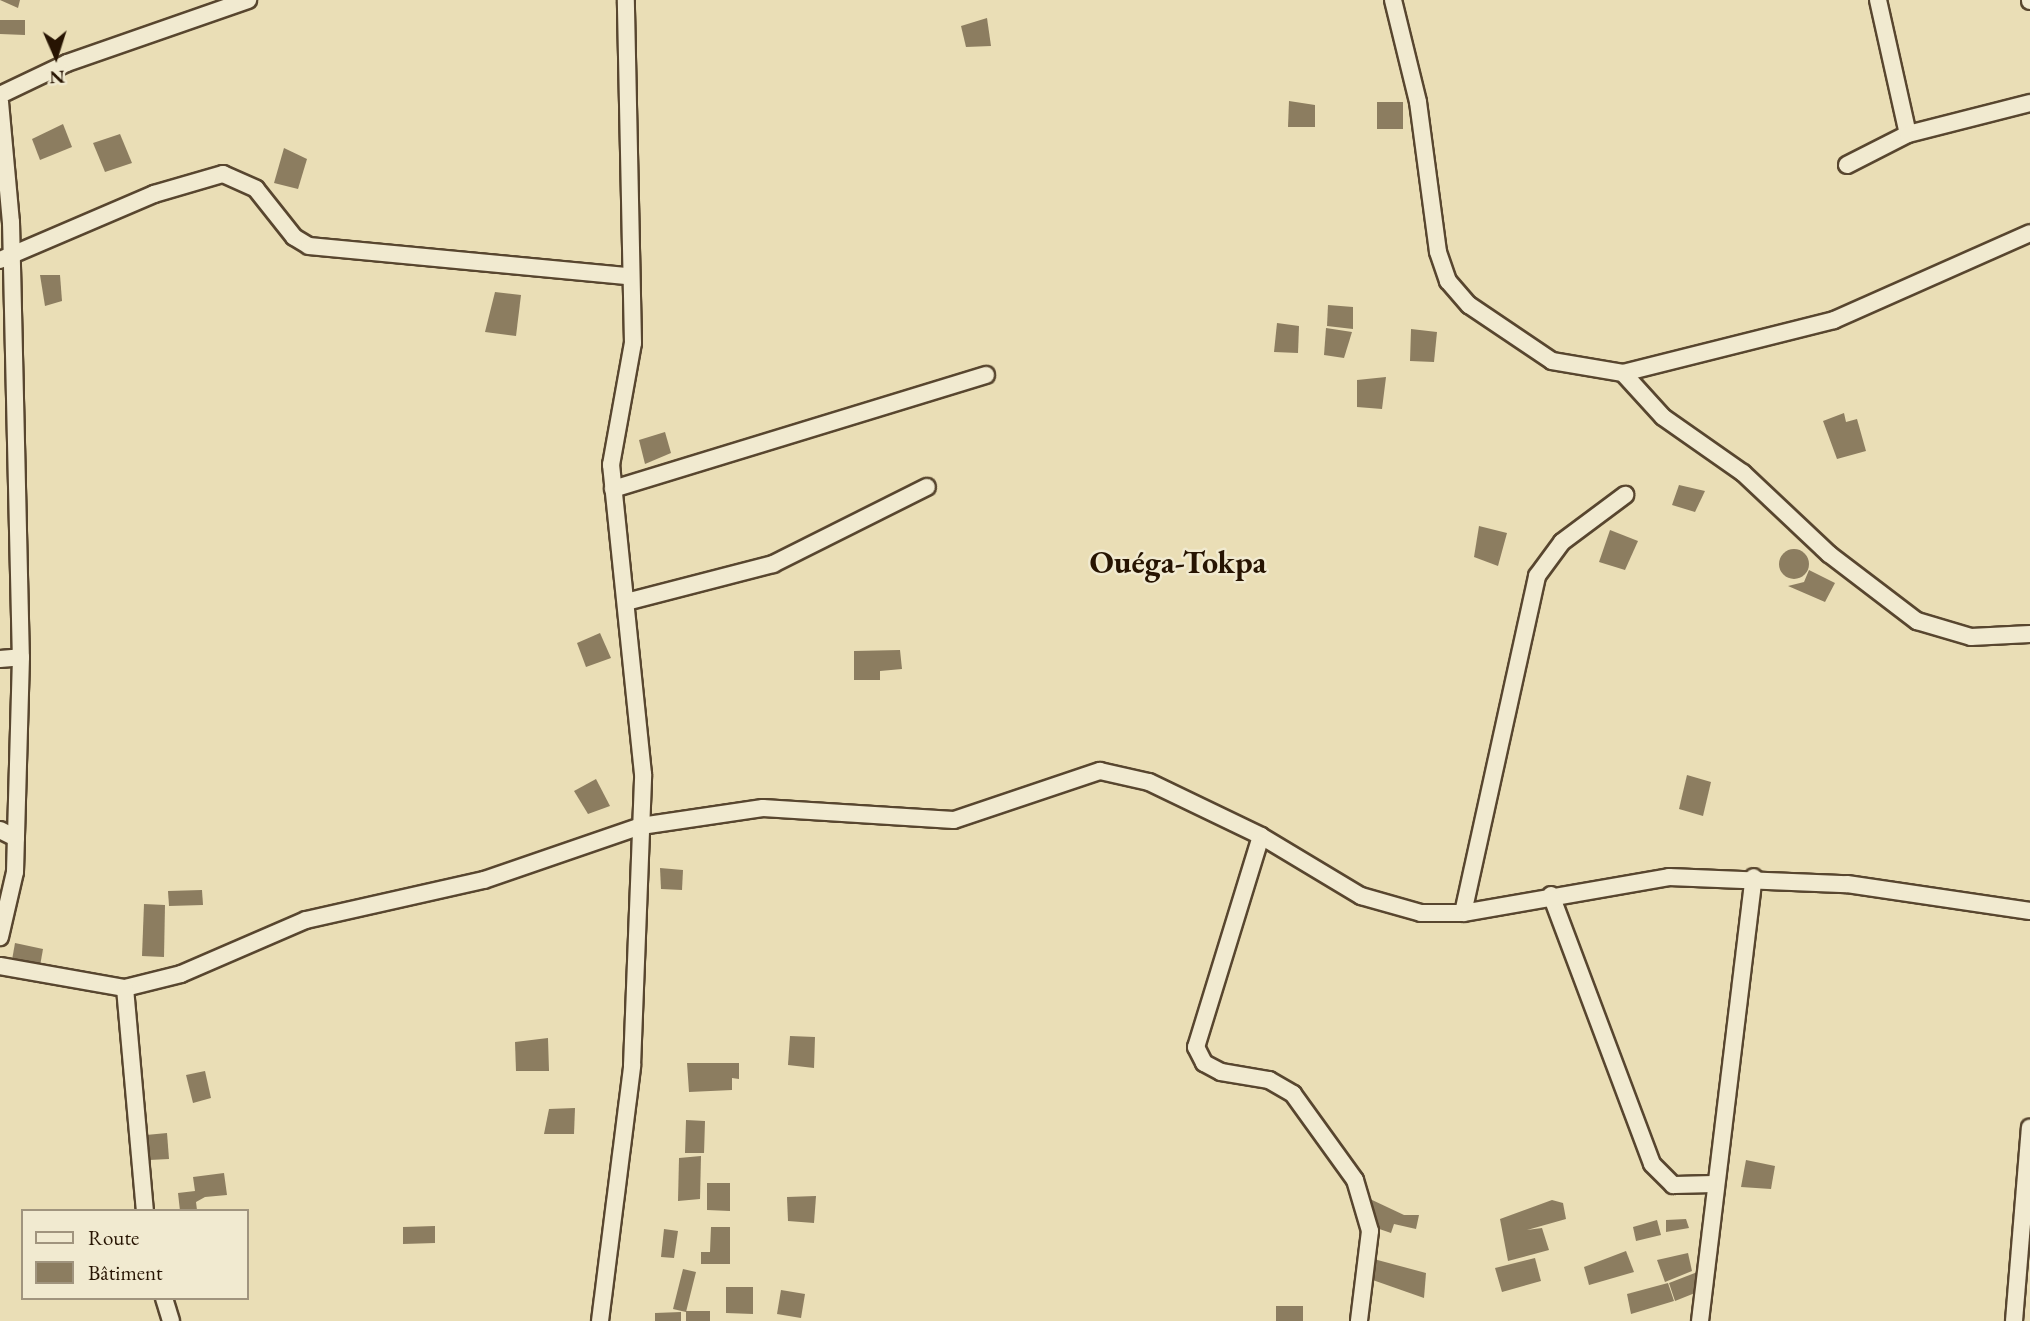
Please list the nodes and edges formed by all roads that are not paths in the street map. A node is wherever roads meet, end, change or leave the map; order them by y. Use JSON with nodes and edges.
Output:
{"nodes":[{"id":1,"x":248,"y":0,"type":"edge"},
{"id":2,"x":626,"y":0,"type":"edge"},
{"id":3,"x":1393,"y":0,"type":"edge"},
{"id":4,"x":1878,"y":0,"type":"edge"},
{"id":5,"x":0,"y":95,"type":"edge"},
{"id":6,"x":0,"y":102,"type":"edge"},
{"id":7,"x":2030,"y":103,"type":"edge"},
{"id":8,"x":1908,"y":134,"type":"junction"},
{"id":9,"x":1847,"y":165,"type":"dead end"},
{"id":10,"x":2030,"y":233,"type":"edge"},
{"id":11,"x":6,"y":258,"type":"edge"},
{"id":12,"x":629,"y":276,"type":"junction"},
{"id":13,"x":1623,"y":373,"type":"junction"},
{"id":14,"x":986,"y":375,"type":"dead end"},
{"id":15,"x":927,"y":487,"type":"dead end"},
{"id":16,"x":612,"y":489,"type":"junction"},
{"id":17,"x":1625,"y":495,"type":"dead end"},
{"id":18,"x":630,"y":601,"type":"junction"},
{"id":19,"x":2030,"y":634,"type":"edge"},
{"id":20,"x":21,"y":657,"type":"junction"},
{"id":21,"x":0,"y":660,"type":"edge"},
{"id":22,"x":641,"y":826,"type":"junction"},
{"id":23,"x":0,"y":830,"type":"edge"},
{"id":24,"x":1261,"y":836,"type":"junction"},
{"id":25,"x":16,"y":838,"type":"junction"},
{"id":26,"x":1754,"y":877,"type":"junction"},
{"id":27,"x":1551,"y":895,"type":"junction"},
{"id":28,"x":2030,"y":911,"type":"edge"},
{"id":29,"x":1463,"y":913,"type":"junction"},
{"id":30,"x":0,"y":937,"type":"edge"},
{"id":31,"x":0,"y":966,"type":"edge"},
{"id":32,"x":125,"y":988,"type":"junction"},
{"id":33,"x":2030,"y":1128,"type":"edge"},
{"id":34,"x":1715,"y":1184,"type":"junction"},
{"id":35,"x":145,"y":1209,"type":"edge"},
{"id":36,"x":165,"y":1300,"type":"edge"},
{"id":37,"x":171,"y":1321,"type":"edge"},
{"id":38,"x":600,"y":1321,"type":"edge"},
{"id":39,"x":1359,"y":1321,"type":"edge"},
{"id":40,"x":1700,"y":1321,"type":"edge"},
{"id":41,"x":2014,"y":1321,"type":"edge"}],
"edges":[{"from":1,"to":5,"type":"street"},
{"from":2,"to":12,"type":"street"},
{"from":3,"to":13,"type":"street"},
{"from":4,"to":8,"type":"street"},
{"from":6,"to":11,"type":"street"},
{"from":7,"to":8,"type":"street"},
{"from":8,"to":9,"type":"street"},
{"from":10,"to":13,"type":"street"},
{"from":11,"to":12,"type":"street"},
{"from":11,"to":20,"type":"street"},
{"from":12,"to":16,"type":"street"},
{"from":13,"to":19,"type":"street"},
{"from":14,"to":16,"type":"street"},
{"from":15,"to":18,"type":"street"},
{"from":16,"to":18,"type":"street"},
{"from":17,"to":29,"type":"street"},
{"from":18,"to":22,"type":"street"},
{"from":20,"to":21,"type":"street"},
{"from":20,"to":25,"type":"street"},
{"from":22,"to":24,"type":"street"},
{"from":22,"to":32,"type":"street"},
{"from":22,"to":38,"type":"street"},
{"from":23,"to":25,"type":"street"},
{"from":24,"to":29,"type":"street"},
{"from":24,"to":39,"type":"street"},
{"from":25,"to":30,"type":"street"},
{"from":26,"to":27,"type":"street"},
{"from":26,"to":28,"type":"street"},
{"from":26,"to":34,"type":"street"},
{"from":27,"to":29,"type":"street"},
{"from":27,"to":34,"type":"street"},
{"from":31,"to":32,"type":"street"},
{"from":32,"to":35,"type":"street"},
{"from":33,"to":41,"type":"street"},
{"from":34,"to":40,"type":"street"},
{"from":36,"to":37,"type":"street"}]}
